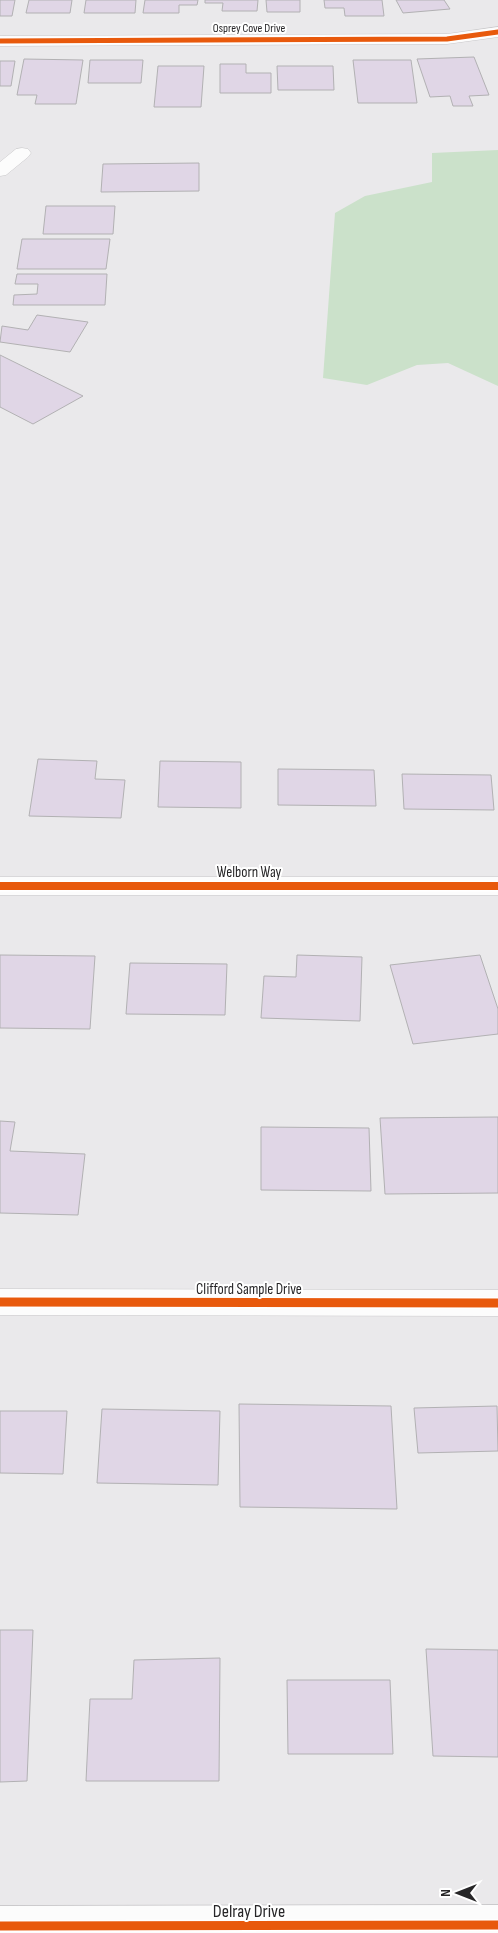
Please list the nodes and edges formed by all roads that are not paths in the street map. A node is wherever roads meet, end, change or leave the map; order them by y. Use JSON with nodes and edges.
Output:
{"nodes":[{"id":1,"x":498,"y":32,"type":"edge"},
{"id":2,"x":0,"y":40,"type":"edge"},
{"id":3,"x":22,"y":153,"type":"dead end"},
{"id":4,"x":0,"y":170,"type":"edge"},
{"id":5,"x":0,"y":886,"type":"edge"},
{"id":6,"x":498,"y":886,"type":"edge"},
{"id":7,"x":0,"y":1302,"type":"edge"},
{"id":8,"x":498,"y":1303,"type":"edge"},
{"id":9,"x":498,"y":1925,"type":"edge"},
{"id":10,"x":0,"y":1926,"type":"edge"}],
"edges":[{"from":1,"to":2,"type":"street","name":"Osprey Cove Drive"},
{"from":3,"to":4,"type":"street"},
{"from":5,"to":6,"type":"street","name":"Welborn Way"},
{"from":7,"to":8,"type":"street","name":"Clifford Sample Drive"},
{"from":9,"to":10,"type":"street","name":"Delray Drive"}]}
